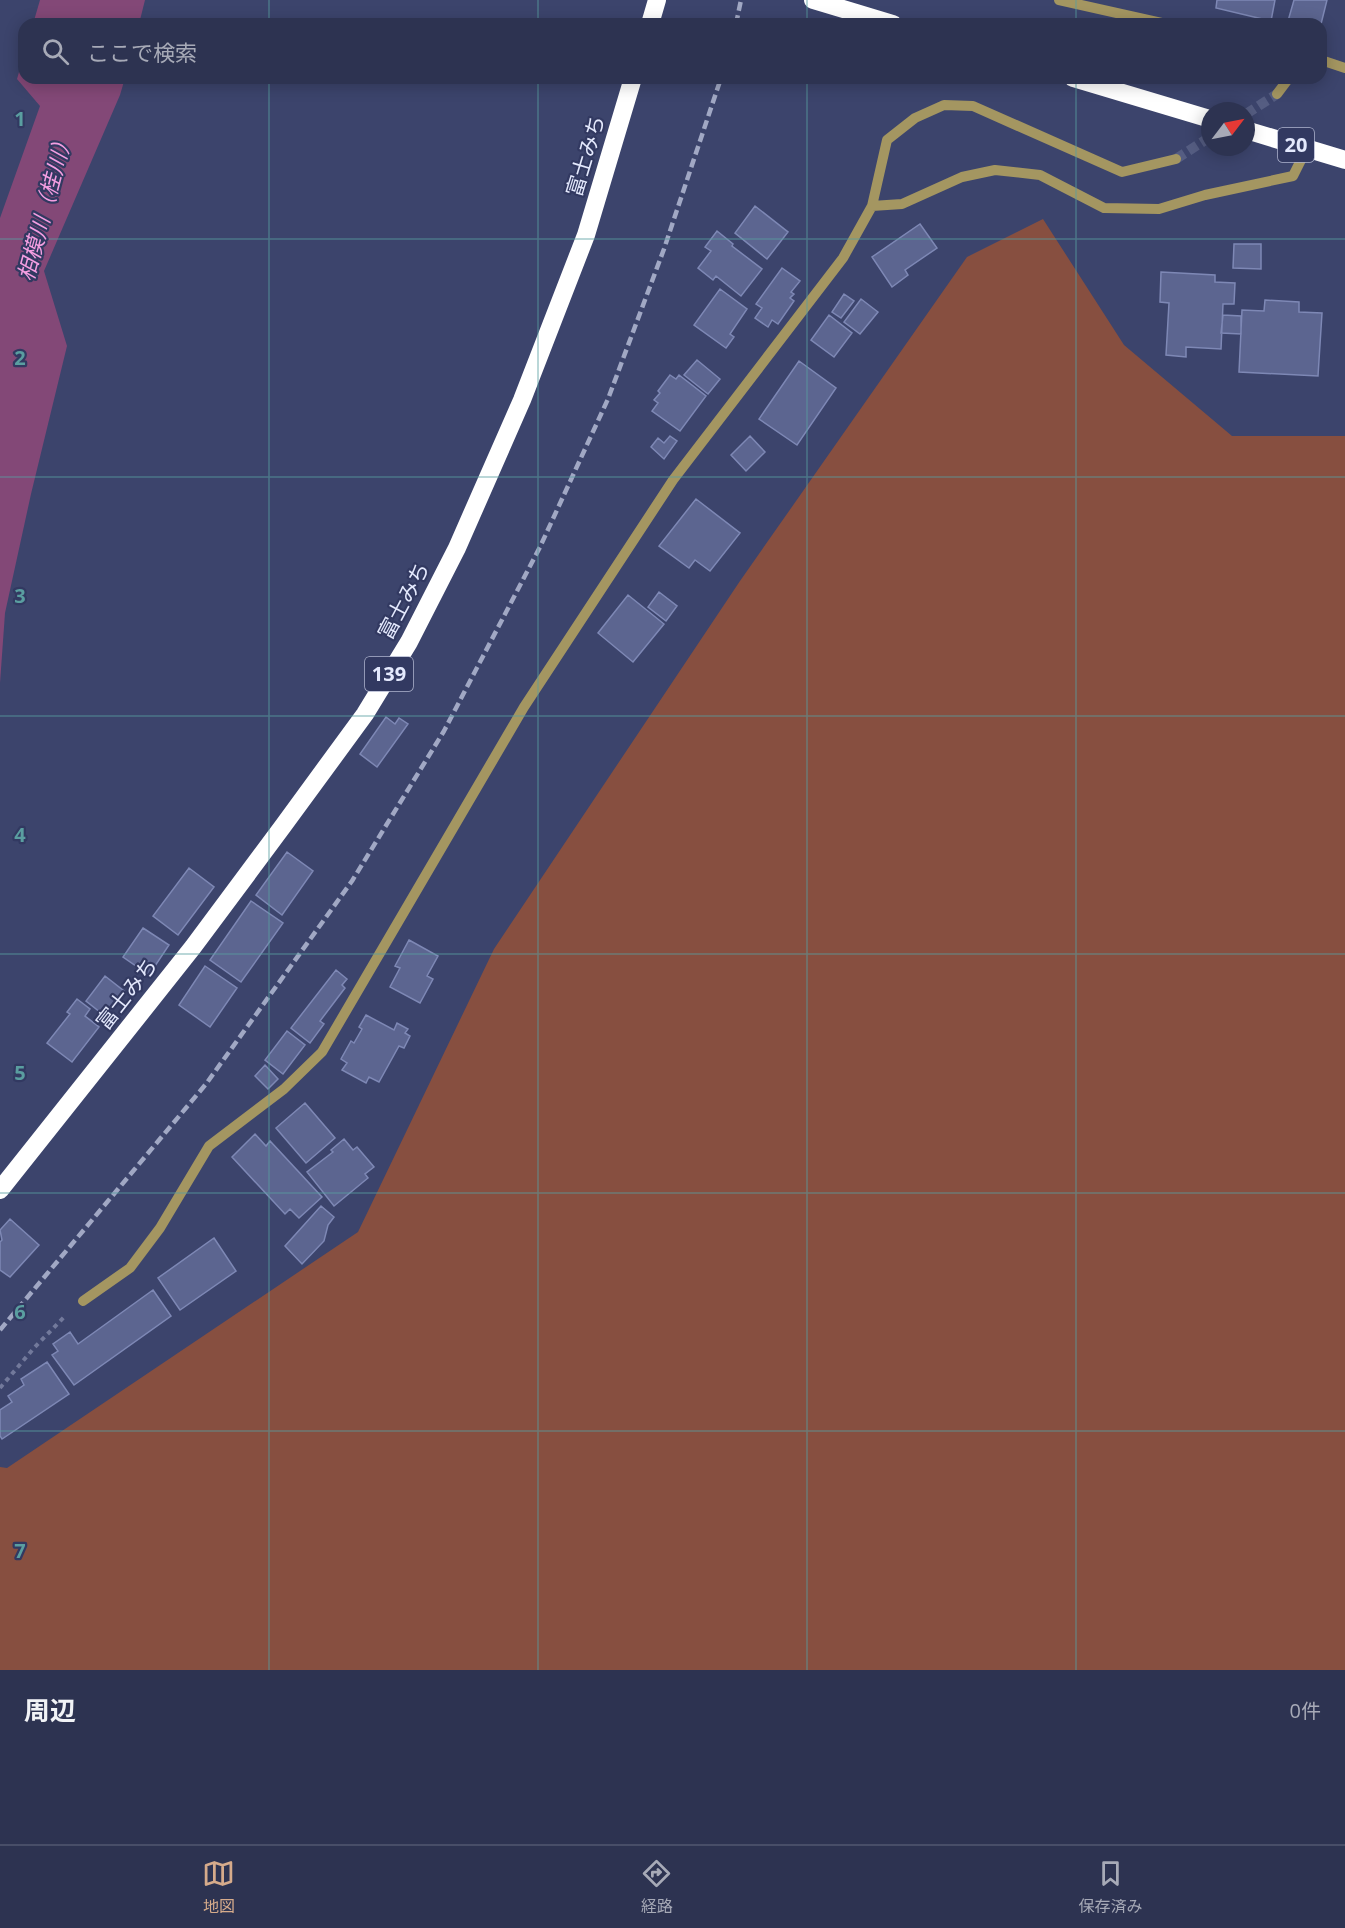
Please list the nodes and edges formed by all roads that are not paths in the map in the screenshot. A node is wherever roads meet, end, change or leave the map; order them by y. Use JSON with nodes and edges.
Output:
{"nodes":[{"id":1,"x":657,"y":0,"type":"edge"},
{"id":2,"x":813,"y":0,"type":"edge"},
{"id":3,"x":1059,"y":0,"type":"edge"},
{"id":4,"x":652,"y":18,"type":"edge"},
{"id":5,"x":873,"y":18,"type":"edge"},
{"id":6,"x":1139,"y":18,"type":"edge"},
{"id":7,"x":1327,"y":62,"type":"edge"},
{"id":8,"x":1345,"y":68,"type":"edge"},
{"id":9,"x":631,"y":84,"type":"edge"},
{"id":10,"x":1093,"y":84,"type":"edge"},
{"id":11,"x":1284,"y":84,"type":"edge"},
{"id":12,"x":1276,"y":94,"type":"tunnel mouth"},
{"id":13,"x":1201,"y":116,"type":"edge"},
{"id":14,"x":1255,"y":133,"type":"edge"},
{"id":15,"x":1307,"y":148,"type":"junction"},
{"id":16,"x":1176,"y":159,"type":"tunnel mouth"},
{"id":17,"x":1345,"y":160,"type":"edge"},
{"id":18,"x":872,"y":206,"type":"junction"},
{"id":19,"x":0,"y":1190,"type":"edge"},
{"id":20,"x":82,"y":1301,"type":"road end"}],
"edges":[{"from":1,"to":4,"type":"highway"},
{"from":2,"to":5,"type":"highway"},
{"from":3,"to":6,"type":"street"},
{"from":7,"to":8,"type":"street"},
{"from":9,"to":19,"type":"highway","name":"富士みち","number":"139"},
{"from":10,"to":13,"type":"highway"},
{"from":11,"to":12,"type":"street"},
{"from":14,"to":15,"type":"highway","number":"20"},
{"from":15,"to":17,"type":"highway","number":"20"},
{"from":15,"to":18,"type":"street"},
{"from":16,"to":18,"type":"street"},
{"from":18,"to":20,"type":"street"}]}
